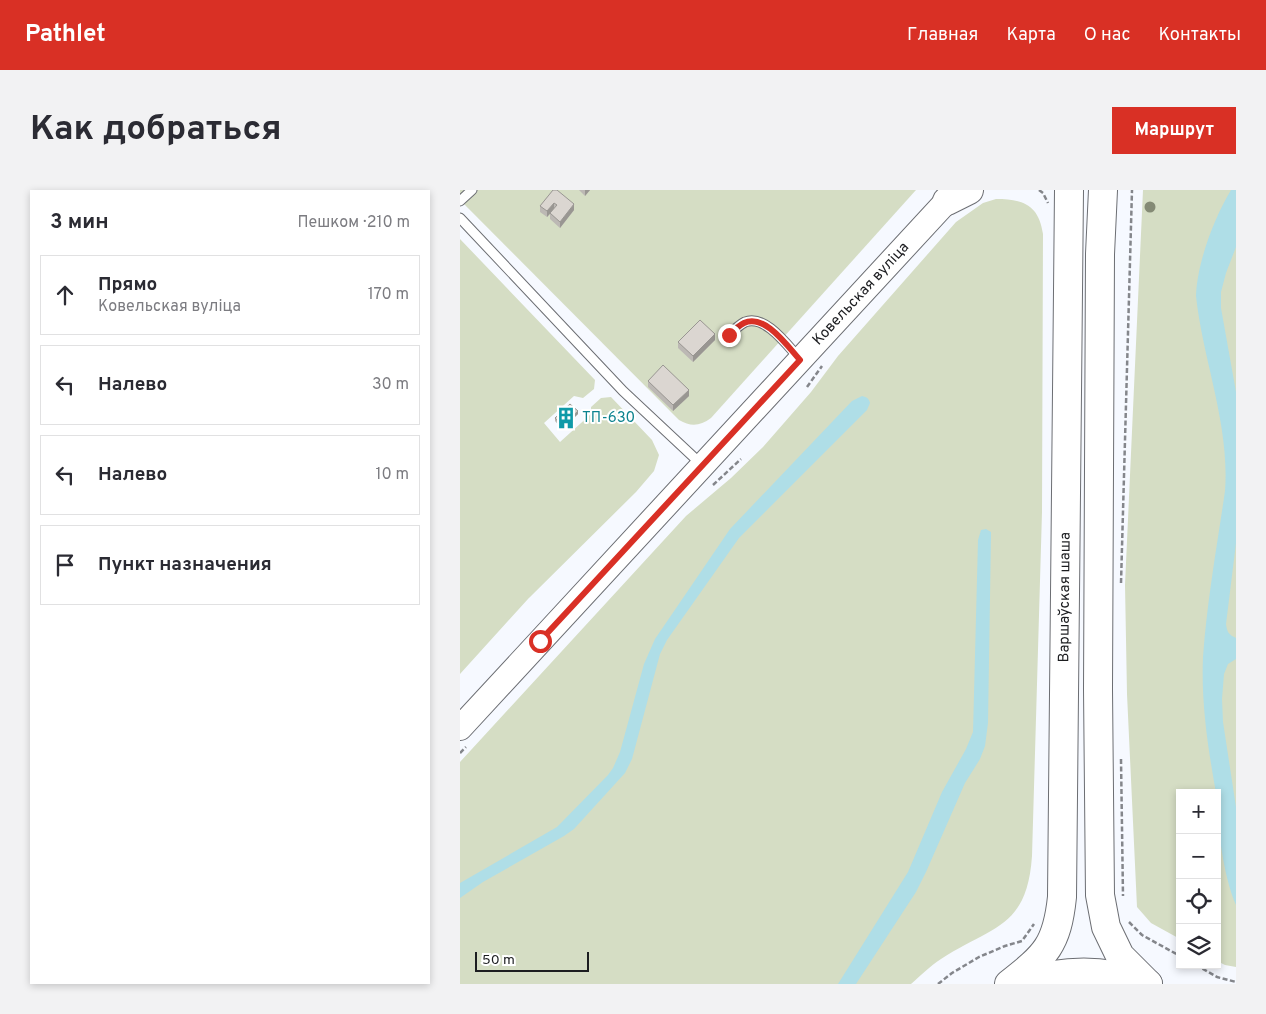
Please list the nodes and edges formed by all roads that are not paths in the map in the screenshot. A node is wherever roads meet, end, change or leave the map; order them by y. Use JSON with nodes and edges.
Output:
{"nodes":[{"id":1,"x":472,"y":190,"type":"edge"},
{"id":2,"x":1103,"y":190,"type":"edge"},
{"id":3,"x":958,"y":194,"type":"edge"},
{"id":4,"x":1065,"y":195,"type":"edge"},
{"id":5,"x":460,"y":201,"type":"edge"},
{"id":6,"x":460,"y":218,"type":"edge"},
{"id":7,"x":729,"y":335,"type":"dead end"},
{"id":8,"x":800,"y":360,"type":"junction"},
{"id":9,"x":702,"y":465,"type":"junction"},
{"id":10,"x":460,"y":728,"type":"edge"},
{"id":11,"x":1009,"y":984,"type":"edge"},
{"id":12,"x":1015,"y":984,"type":"edge"},
{"id":13,"x":1149,"y":984,"type":"edge"}],
"edges":[{"from":1,"to":5,"type":"lane"},
{"from":2,"to":13,"type":"highway"},
{"from":3,"to":8,"type":"main road","name":"Ковельская вуліца"},
{"from":4,"to":11,"type":"highway","name":"Варшаўская шаша"},
{"from":6,"to":9,"type":"lane"},
{"from":7,"to":8,"type":"lane"},
{"from":8,"to":9,"type":"main road","name":"Ковельская вуліца"},
{"from":9,"to":10,"type":"main road","name":"Ковельская вуліца"},
{"from":12,"to":13,"type":"highway"}]}
